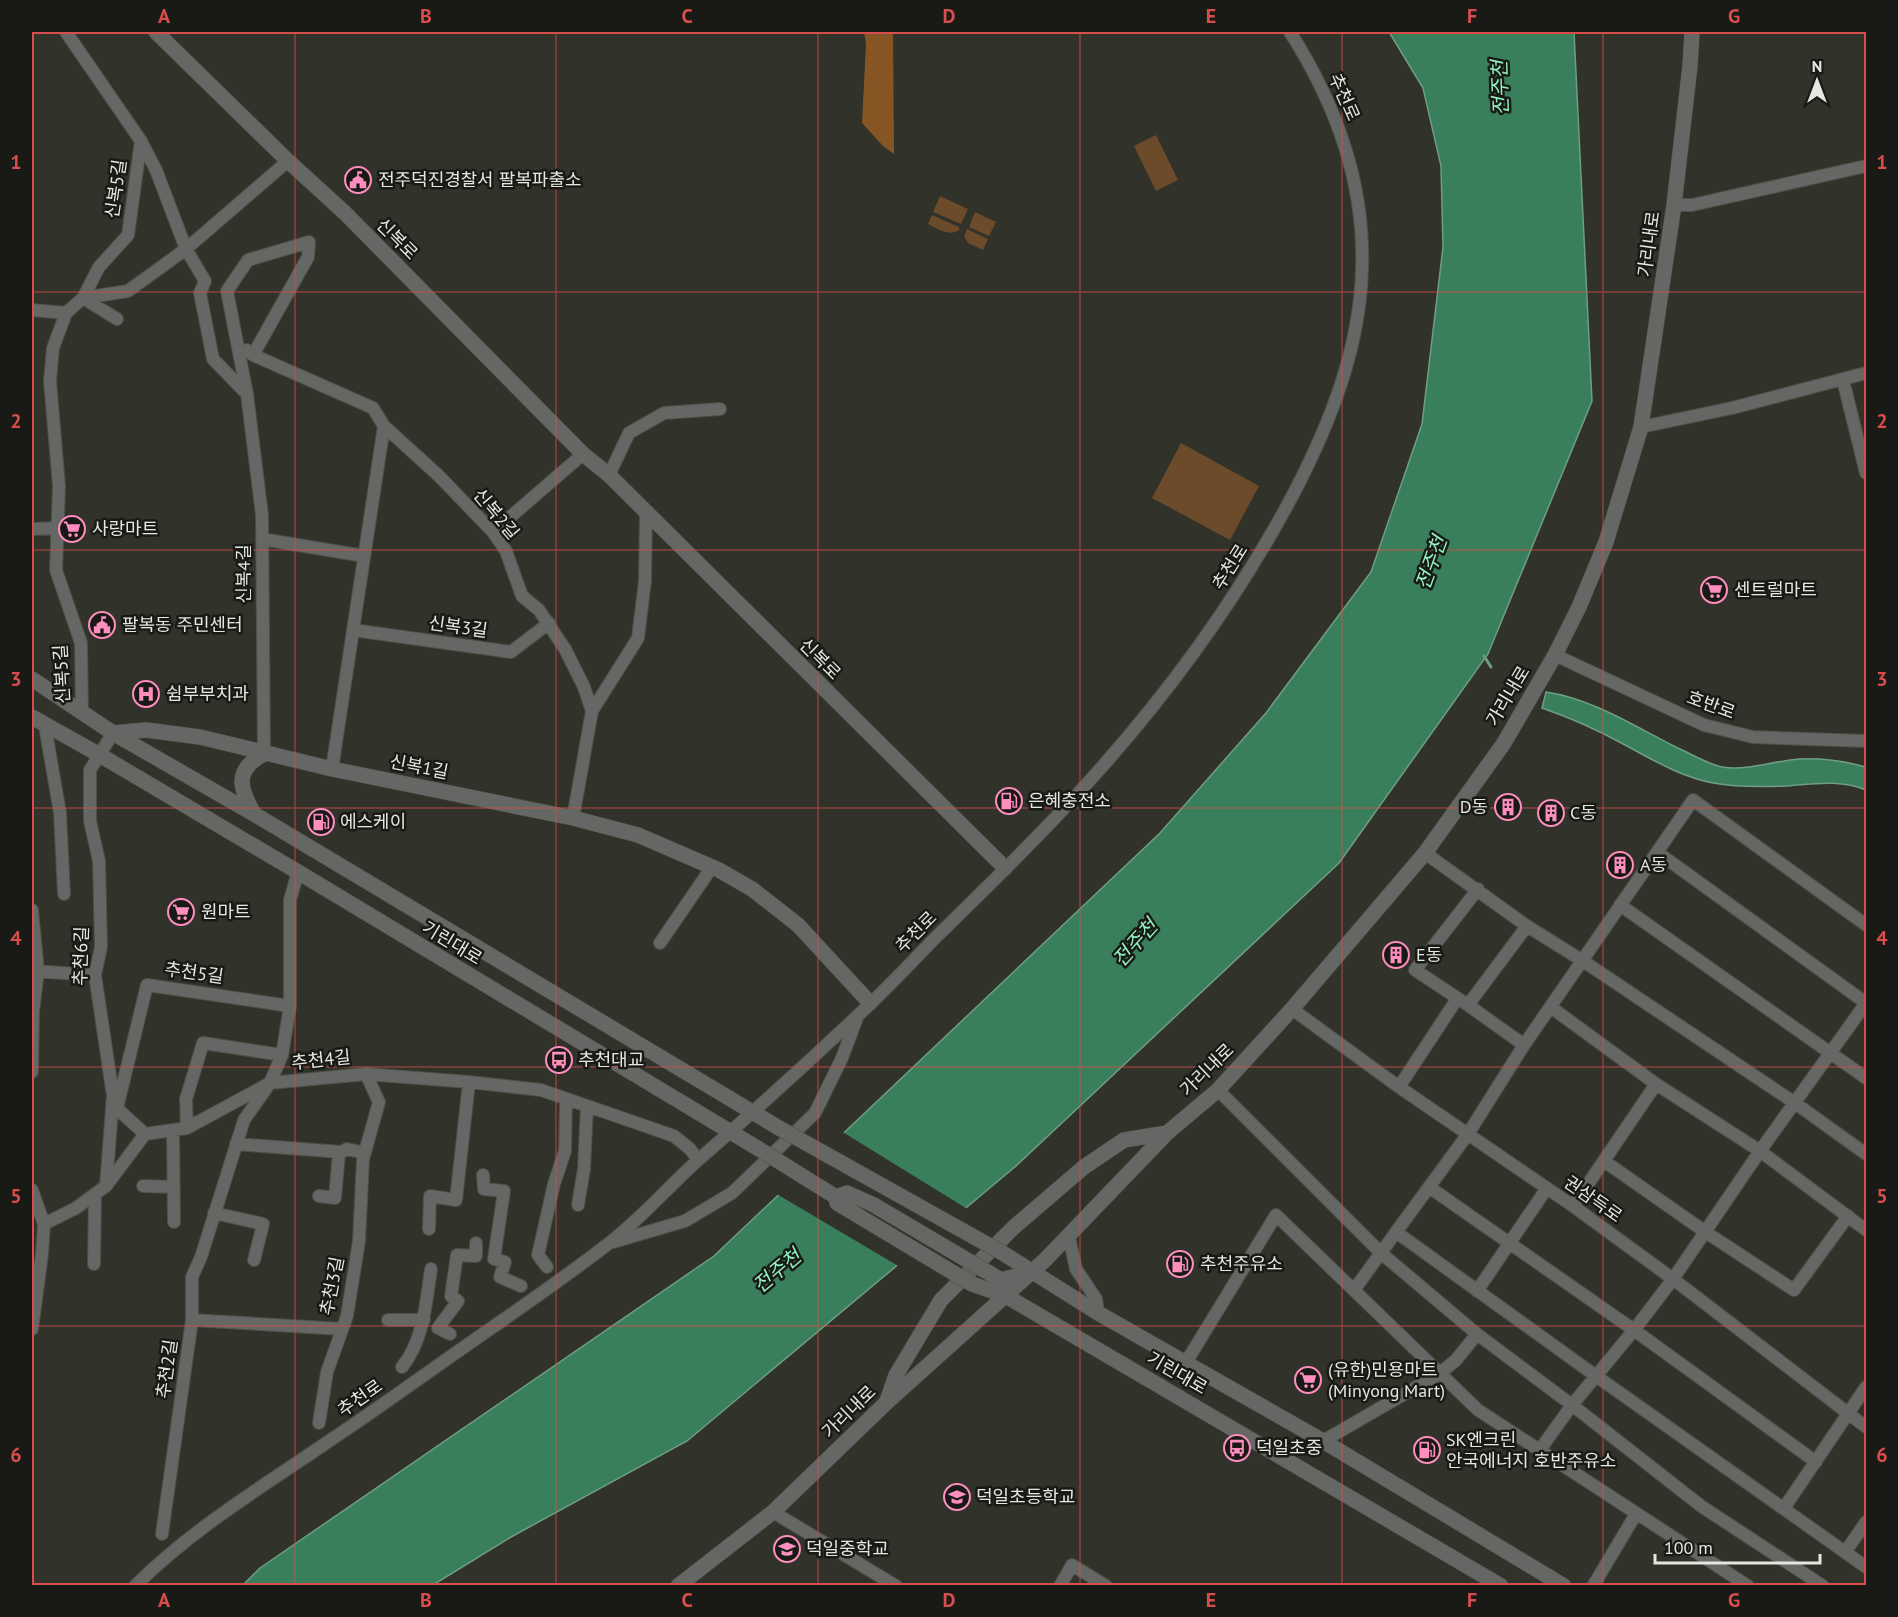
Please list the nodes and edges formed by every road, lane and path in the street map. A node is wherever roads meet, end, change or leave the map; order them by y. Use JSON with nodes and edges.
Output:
{"nodes":[{"id":1,"x":66,"y":32,"type":"edge"},
{"id":2,"x":156,"y":32,"type":"edge"},
{"id":3,"x":1290,"y":32,"type":"edge"},
{"id":4,"x":1692,"y":32,"type":"edge"},
{"id":5,"x":141,"y":141,"type":"junction"},
{"id":6,"x":288,"y":161,"type":"junction"},
{"id":7,"x":1866,"y":166,"type":"edge"},
{"id":8,"x":1674,"y":204,"type":"junction"},
{"id":9,"x":186,"y":249,"type":"junction"},
{"id":10,"x":83,"y":298,"type":"junction"},
{"id":11,"x":32,"y":310,"type":"edge"},
{"id":12,"x":66,"y":313,"type":"junction"},
{"id":13,"x":117,"y":319,"type":"dead end"},
{"id":14,"x":237,"y":342,"type":"junction"},
{"id":15,"x":253,"y":355,"type":"junction"},
{"id":16,"x":1866,"y":373,"type":"edge"},
{"id":17,"x":1843,"y":380,"type":"junction"},
{"id":18,"x":248,"y":394,"type":"junction"},
{"id":19,"x":720,"y":410,"type":"dead end"},
{"id":20,"x":384,"y":426,"type":"junction"},
{"id":21,"x":1641,"y":427,"type":"junction"},
{"id":22,"x":583,"y":454,"type":"junction"},
{"id":23,"x":1866,"y":473,"type":"edge"},
{"id":24,"x":609,"y":476,"type":"junction"},
{"id":25,"x":646,"y":513,"type":"junction"},
{"id":26,"x":57,"y":528,"type":"junction"},
{"id":27,"x":32,"y":529,"type":"edge"},
{"id":28,"x":493,"y":532,"type":"junction"},
{"id":29,"x":262,"y":539,"type":"junction"},
{"id":30,"x":364,"y":556,"type":"junction"},
{"id":31,"x":549,"y":623,"type":"junction"},
{"id":32,"x":353,"y":630,"type":"junction"},
{"id":33,"x":1555,"y":655,"type":"junction"},
{"id":34,"x":32,"y":680,"type":"edge"},
{"id":35,"x":591,"y":711,"type":"junction"},
{"id":36,"x":82,"y":713,"type":"junction"},
{"id":37,"x":32,"y":717,"type":"edge"},
{"id":38,"x":45,"y":726,"type":"junction"},
{"id":39,"x":112,"y":734,"type":"junction"},
{"id":40,"x":1866,"y":741,"type":"edge"},
{"id":41,"x":98,"y":754,"type":"junction"},
{"id":42,"x":264,"y":754,"type":"junction"},
{"id":43,"x":332,"y":769,"type":"junction"},
{"id":44,"x":254,"y":814,"type":"junction"},
{"id":45,"x":573,"y":818,"type":"junction"},
{"id":46,"x":1657,"y":852,"type":"junction"},
{"id":47,"x":1425,"y":853,"type":"junction"},
{"id":48,"x":712,"y":867,"type":"junction"},
{"id":49,"x":1005,"y":868,"type":"junction"},
{"id":50,"x":298,"y":872,"type":"junction"},
{"id":51,"x":1478,"y":890,"type":"junction"},
{"id":52,"x":64,"y":894,"type":"dead end"},
{"id":53,"x":1620,"y":905,"type":"junction"},
{"id":54,"x":32,"y":910,"type":"edge"},
{"id":55,"x":1866,"y":925,"type":"edge"},
{"id":56,"x":1527,"y":926,"type":"junction"},
{"id":57,"x":660,"y":943,"type":"dead end"},
{"id":58,"x":1583,"y":961,"type":"junction"},
{"id":59,"x":35,"y":971,"type":"edge"},
{"id":60,"x":95,"y":975,"type":"junction"},
{"id":61,"x":1463,"y":1002,"type":"junction"},
{"id":62,"x":870,"y":1003,"type":"junction"},
{"id":63,"x":1866,"y":1003,"type":"edge"},
{"id":64,"x":290,"y":1006,"type":"junction"},
{"id":65,"x":1552,"y":1008,"type":"junction"},
{"id":66,"x":1292,"y":1009,"type":"junction"},
{"id":67,"x":858,"y":1016,"type":"junction"},
{"id":68,"x":1524,"y":1045,"type":"junction"},
{"id":69,"x":1831,"y":1052,"type":"junction"},
{"id":70,"x":282,"y":1055,"type":"junction"},
{"id":71,"x":32,"y":1072,"type":"edge"},
{"id":72,"x":366,"y":1074,"type":"junction"},
{"id":73,"x":1866,"y":1078,"type":"edge"},
{"id":74,"x":469,"y":1082,"type":"junction"},
{"id":75,"x":270,"y":1083,"type":"junction"},
{"id":76,"x":1656,"y":1084,"type":"junction"},
{"id":77,"x":1400,"y":1087,"type":"junction"},
{"id":78,"x":1218,"y":1090,"type":"junction"},
{"id":79,"x":566,"y":1099,"type":"junction"},
{"id":80,"x":1796,"y":1103,"type":"junction"},
{"id":81,"x":114,"y":1106,"type":"junction"},
{"id":82,"x":587,"y":1106,"type":"junction"},
{"id":83,"x":753,"y":1112,"type":"junction"},
{"id":84,"x":188,"y":1128,"type":"junction"},
{"id":85,"x":173,"y":1130,"type":"junction"},
{"id":86,"x":730,"y":1132,"type":"junction"},
{"id":87,"x":1167,"y":1133,"type":"junction"},
{"id":88,"x":145,"y":1134,"type":"junction"},
{"id":89,"x":1467,"y":1134,"type":"junction"},
{"id":90,"x":236,"y":1144,"type":"junction"},
{"id":91,"x":1760,"y":1151,"type":"junction"},
{"id":92,"x":339,"y":1152,"type":"junction"},
{"id":93,"x":365,"y":1153,"type":"junction"},
{"id":94,"x":1866,"y":1154,"type":"edge"},
{"id":95,"x":698,"y":1160,"type":"junction"},
{"id":96,"x":1604,"y":1161,"type":"junction"},
{"id":97,"x":483,"y":1174,"type":"dead end"},
{"id":98,"x":106,"y":1186,"type":"junction"},
{"id":99,"x":143,"y":1186,"type":"dead end"},
{"id":100,"x":174,"y":1187,"type":"junction"},
{"id":101,"x":1430,"y":1187,"type":"junction"},
{"id":102,"x":1547,"y":1188,"type":"junction"},
{"id":103,"x":32,"y":1190,"type":"edge"},
{"id":104,"x":95,"y":1195,"type":"junction"},
{"id":105,"x":318,"y":1196,"type":"dead end"},
{"id":106,"x":836,"y":1197,"type":"junction"},
{"id":107,"x":578,"y":1205,"type":"dead end"},
{"id":108,"x":1573,"y":1206,"type":"junction"},
{"id":109,"x":214,"y":1213,"type":"junction"},
{"id":110,"x":1848,"y":1216,"type":"junction"},
{"id":111,"x":174,"y":1221,"type":"dead end"},
{"id":112,"x":38,"y":1223,"type":"edge"},
{"id":113,"x":429,"y":1229,"type":"dead end"},
{"id":114,"x":1866,"y":1230,"type":"edge"},
{"id":115,"x":1704,"y":1231,"type":"junction"},
{"id":116,"x":1396,"y":1232,"type":"junction"},
{"id":117,"x":1069,"y":1237,"type":"junction"},
{"id":118,"x":476,"y":1243,"type":"dead end"},
{"id":119,"x":609,"y":1243,"type":"junction"},
{"id":120,"x":1509,"y":1243,"type":"junction"},
{"id":121,"x":1380,"y":1253,"type":"junction"},
{"id":122,"x":37,"y":1254,"type":"edge"},
{"id":123,"x":254,"y":1260,"type":"dead end"},
{"id":124,"x":94,"y":1264,"type":"dead end"},
{"id":125,"x":548,"y":1267,"type":"dead end"},
{"id":126,"x":431,"y":1269,"type":"dead end"},
{"id":127,"x":1032,"y":1272,"type":"junction"},
{"id":128,"x":1673,"y":1278,"type":"junction"},
{"id":129,"x":521,"y":1286,"type":"dead end"},
{"id":130,"x":1354,"y":1290,"type":"junction"},
{"id":131,"x":1477,"y":1291,"type":"junction"},
{"id":132,"x":1006,"y":1296,"type":"junction"},
{"id":133,"x":33,"y":1306,"type":"edge"},
{"id":134,"x":1098,"y":1313,"type":"junction"},
{"id":135,"x":192,"y":1320,"type":"junction"},
{"id":136,"x":388,"y":1320,"type":"dead end"},
{"id":137,"x":424,"y":1320,"type":"junction"},
{"id":138,"x":32,"y":1329,"type":"edge"},
{"id":139,"x":342,"y":1329,"type":"junction"},
{"id":140,"x":1634,"y":1330,"type":"junction"},
{"id":141,"x":450,"y":1334,"type":"dead end"},
{"id":142,"x":1477,"y":1334,"type":"junction"},
{"id":143,"x":1185,"y":1364,"type":"junction"},
{"id":144,"x":402,"y":1367,"type":"dead end"},
{"id":145,"x":1439,"y":1374,"type":"junction"},
{"id":146,"x":1596,"y":1376,"type":"junction"},
{"id":147,"x":1866,"y":1387,"type":"edge"},
{"id":148,"x":886,"y":1403,"type":"junction"},
{"id":149,"x":1572,"y":1405,"type":"junction"},
{"id":150,"x":1848,"y":1414,"type":"junction"},
{"id":151,"x":318,"y":1423,"type":"dead end"},
{"id":152,"x":1866,"y":1427,"type":"edge"},
{"id":153,"x":1323,"y":1441,"type":"junction"},
{"id":154,"x":1539,"y":1451,"type":"junction"},
{"id":155,"x":1816,"y":1462,"type":"junction"},
{"id":156,"x":1784,"y":1508,"type":"junction"},
{"id":157,"x":773,"y":1512,"type":"junction"},
{"id":158,"x":1636,"y":1514,"type":"junction"},
{"id":159,"x":1866,"y":1522,"type":"edge"},
{"id":160,"x":162,"y":1534,"type":"dead end"},
{"id":161,"x":1846,"y":1551,"type":"junction"},
{"id":162,"x":1866,"y":1566,"type":"edge"},
{"id":163,"x":135,"y":1586,"type":"edge"},
{"id":164,"x":678,"y":1586,"type":"edge"},
{"id":165,"x":896,"y":1586,"type":"edge"},
{"id":166,"x":1060,"y":1586,"type":"edge"},
{"id":167,"x":1106,"y":1586,"type":"edge"},
{"id":168,"x":1501,"y":1586,"type":"edge"},
{"id":169,"x":1564,"y":1586,"type":"edge"},
{"id":170,"x":1593,"y":1586,"type":"edge"},
{"id":171,"x":1748,"y":1586,"type":"edge"},
{"id":172,"x":1823,"y":1586,"type":"edge"}],
"edges":[{"from":1,"to":5,"type":"street","name":"신복5길"},
{"from":2,"to":6,"type":"street","name":"신복로"},
{"from":3,"to":49,"type":"street","name":"추천로"},
{"from":4,"to":8,"type":"street","name":"가리내로"},
{"from":5,"to":9,"type":"street","name":"신복5길"},
{"from":5,"to":10,"type":"street","name":"신복5길"},
{"from":6,"to":9,"type":"street"},
{"from":6,"to":22,"type":"street","name":"신복로"},
{"from":7,"to":8,"type":"street"},
{"from":8,"to":21,"type":"street","name":"가리내로"},
{"from":9,"to":10,"type":"street"},
{"from":9,"to":18,"type":"street"},
{"from":10,"to":12,"type":"street","name":"신복5길"},
{"from":10,"to":13,"type":"street"},
{"from":11,"to":12,"type":"street"},
{"from":12,"to":26,"type":"street","name":"신복5길"},
{"from":14,"to":15,"type":"street","name":"신복2길"},
{"from":14,"to":15,"type":"street","name":"신복4길"},
{"from":14,"to":18,"type":"street","name":"신복4길"},
{"from":15,"to":20,"type":"street","name":"신복2길"},
{"from":16,"to":17,"type":"street"},
{"from":17,"to":21,"type":"street"},
{"from":17,"to":23,"type":"street"},
{"from":18,"to":29,"type":"street","name":"신복4길"},
{"from":19,"to":24,"type":"street"},
{"from":20,"to":28,"type":"street","name":"신복2길"},
{"from":20,"to":30,"type":"street"},
{"from":21,"to":33,"type":"street","name":"가리내로"},
{"from":22,"to":24,"type":"street","name":"신복로"},
{"from":22,"to":28,"type":"street"},
{"from":24,"to":25,"type":"street","name":"신복로"},
{"from":25,"to":35,"type":"street"},
{"from":25,"to":49,"type":"street","name":"신복로"},
{"from":26,"to":27,"type":"street"},
{"from":26,"to":36,"type":"street","name":"신복5길"},
{"from":28,"to":31,"type":"street","name":"신복2길"},
{"from":29,"to":30,"type":"street"},
{"from":29,"to":42,"type":"street","name":"신복4길"},
{"from":30,"to":32,"type":"street"},
{"from":31,"to":32,"type":"street","name":"신복3길"},
{"from":31,"to":35,"type":"street","name":"신복2길"},
{"from":32,"to":43,"type":"street"},
{"from":33,"to":40,"type":"street","name":"호반로"},
{"from":33,"to":47,"type":"street","name":"가리내로"},
{"from":34,"to":36,"type":"street","name":"기린대로"},
{"from":35,"to":45,"type":"street","name":"신복2길"},
{"from":36,"to":39,"type":"street","name":"기린대로"},
{"from":37,"to":38,"type":"street","name":"기린대로"},
{"from":38,"to":41,"type":"street","name":"기린대로"},
{"from":38,"to":52,"type":"street"},
{"from":39,"to":41,"type":"street","name":"추천6길"},
{"from":39,"to":42,"type":"street","name":"신복1길"},
{"from":39,"to":44,"type":"street","name":"기린대로"},
{"from":41,"to":50,"type":"street","name":"기린대로"},
{"from":41,"to":60,"type":"street","name":"추천6길"},
{"from":42,"to":43,"type":"street","name":"신복1길"},
{"from":42,"to":44,"type":"street"},
{"from":43,"to":45,"type":"street","name":"신복1길"},
{"from":44,"to":83,"type":"street","name":"기린대로"},
{"from":45,"to":48,"type":"street","name":"신복1길"},
{"from":46,"to":53,"type":"street"},
{"from":46,"to":55,"type":"street"},
{"from":46,"to":63,"type":"street"},
{"from":47,"to":51,"type":"street"},
{"from":47,"to":66,"type":"street","name":"가리내로"},
{"from":48,"to":57,"type":"street"},
{"from":48,"to":62,"type":"street","name":"신복1길"},
{"from":49,"to":62,"type":"street","name":"추천로"},
{"from":50,"to":64,"type":"street"},
{"from":50,"to":86,"type":"street","name":"기린대로"},
{"from":51,"to":56,"type":"street"},
{"from":51,"to":61,"type":"street"},
{"from":53,"to":58,"type":"street"},
{"from":53,"to":69,"type":"street"},
{"from":54,"to":59,"type":"street"},
{"from":56,"to":58,"type":"street"},
{"from":56,"to":61,"type":"street"},
{"from":58,"to":65,"type":"street"},
{"from":58,"to":80,"type":"street"},
{"from":59,"to":60,"type":"street"},
{"from":59,"to":71,"type":"street"},
{"from":60,"to":81,"type":"street","name":"추천6길"},
{"from":61,"to":68,"type":"street"},
{"from":61,"to":77,"type":"street"},
{"from":62,"to":67,"type":"street","name":"추천로"},
{"from":63,"to":69,"type":"street"},
{"from":64,"to":70,"type":"street"},
{"from":64,"to":81,"type":"street","name":"추천5길"},
{"from":65,"to":68,"type":"street"},
{"from":65,"to":76,"type":"street"},
{"from":66,"to":77,"type":"street","name":"권삼득로"},
{"from":66,"to":78,"type":"street","name":"가리내로"},
{"from":67,"to":83,"type":"street","name":"추천로"},
{"from":67,"to":119,"type":"street","name":"추천로"},
{"from":68,"to":89,"type":"street"},
{"from":69,"to":73,"type":"street"},
{"from":69,"to":80,"type":"street"},
{"from":70,"to":75,"type":"street"},
{"from":70,"to":84,"type":"street"},
{"from":72,"to":74,"type":"street","name":"추천4길"},
{"from":72,"to":75,"type":"street","name":"추천4길"},
{"from":72,"to":93,"type":"street","name":"추천3길"},
{"from":74,"to":79,"type":"street","name":"추천4길"},
{"from":74,"to":113,"type":"street"},
{"from":75,"to":84,"type":"street","name":"추천4길"},
{"from":75,"to":90,"type":"street","name":"추천2길"},
{"from":76,"to":91,"type":"street"},
{"from":76,"to":96,"type":"street"},
{"from":77,"to":89,"type":"street","name":"권삼득로"},
{"from":78,"to":87,"type":"street","name":"가리내로"},
{"from":78,"to":121,"type":"street"},
{"from":79,"to":82,"type":"street","name":"추천4길"},
{"from":79,"to":125,"type":"street"},
{"from":80,"to":91,"type":"street"},
{"from":80,"to":94,"type":"street"},
{"from":81,"to":88,"type":"street"},
{"from":81,"to":98,"type":"street","name":"추천6길"},
{"from":82,"to":95,"type":"street","name":"추천4길"},
{"from":82,"to":107,"type":"street"},
{"from":83,"to":86,"type":"street","name":"추천로"},
{"from":83,"to":127,"type":"street","name":"기린대로","bridge":true},
{"from":84,"to":85,"type":"street","name":"추천4길"},
{"from":85,"to":88,"type":"street","name":"추천4길"},
{"from":85,"to":100,"type":"street"},
{"from":86,"to":95,"type":"street","name":"추천로"},
{"from":86,"to":106,"type":"street","name":"기린대로","bridge":true},
{"from":87,"to":117,"type":"street","name":"가리내로"},
{"from":87,"to":148,"type":"street"},
{"from":88,"to":98,"type":"street"},
{"from":89,"to":101,"type":"street"},
{"from":89,"to":102,"type":"street","name":"권삼득로"},
{"from":90,"to":92,"type":"street"},
{"from":90,"to":109,"type":"street","name":"추천2길"},
{"from":91,"to":110,"type":"street"},
{"from":91,"to":115,"type":"street"},
{"from":92,"to":93,"type":"street"},
{"from":92,"to":105,"type":"street"},
{"from":93,"to":139,"type":"street","name":"추천3길"},
{"from":95,"to":119,"type":"street","name":"추천로"},
{"from":96,"to":108,"type":"street"},
{"from":96,"to":115,"type":"street"},
{"from":97,"to":129,"type":"street"},
{"from":98,"to":104,"type":"street"},
{"from":99,"to":100,"type":"street"},
{"from":100,"to":111,"type":"street"},
{"from":101,"to":116,"type":"street"},
{"from":101,"to":120,"type":"street"},
{"from":102,"to":108,"type":"street","name":"권삼득로"},
{"from":102,"to":120,"type":"street"},
{"from":103,"to":112,"type":"street"},
{"from":104,"to":112,"type":"street"},
{"from":104,"to":124,"type":"street"},
{"from":106,"to":127,"type":"street","name":"기린대로","bridge":true},
{"from":106,"to":132,"type":"street","name":"기린대로","bridge":true},
{"from":108,"to":128,"type":"street","name":"권삼득로"},
{"from":109,"to":123,"type":"street"},
{"from":109,"to":135,"type":"street","name":"추천2길"},
{"from":110,"to":114,"type":"street"},
{"from":110,"to":115,"type":"street"},
{"from":112,"to":122,"type":"street"},
{"from":115,"to":128,"type":"street"},
{"from":116,"to":121,"type":"street"},
{"from":116,"to":131,"type":"street"},
{"from":117,"to":127,"type":"street","name":"가리내로"},
{"from":117,"to":134,"type":"street"},
{"from":118,"to":141,"type":"street"},
{"from":119,"to":163,"type":"street","name":"추천로"},
{"from":120,"to":131,"type":"street"},
{"from":120,"to":140,"type":"street"},
{"from":121,"to":130,"type":"street"},
{"from":121,"to":142,"type":"street"},
{"from":122,"to":133,"type":"street"},
{"from":126,"to":137,"type":"street"},
{"from":127,"to":132,"type":"street","name":"가리내로"},
{"from":127,"to":134,"type":"street","name":"기린대로"},
{"from":128,"to":140,"type":"street"},
{"from":128,"to":150,"type":"street","name":"권삼득로"},
{"from":130,"to":143,"type":"street"},
{"from":130,"to":145,"type":"street"},
{"from":131,"to":146,"type":"street"},
{"from":132,"to":148,"type":"street","name":"가리내로"},
{"from":132,"to":168,"type":"street","name":"기린대로"},
{"from":133,"to":138,"type":"street"},
{"from":134,"to":143,"type":"street","name":"기린대로"},
{"from":135,"to":139,"type":"street"},
{"from":135,"to":160,"type":"street","name":"추천2길"},
{"from":136,"to":137,"type":"street"},
{"from":137,"to":144,"type":"street"},
{"from":139,"to":151,"type":"street","name":"추천3길"},
{"from":140,"to":146,"type":"street"},
{"from":140,"to":155,"type":"street"},
{"from":142,"to":145,"type":"street"},
{"from":142,"to":149,"type":"street"},
{"from":143,"to":153,"type":"street","name":"기린대로"},
{"from":145,"to":153,"type":"street"},
{"from":145,"to":154,"type":"street"},
{"from":146,"to":149,"type":"street"},
{"from":146,"to":156,"type":"street"},
{"from":147,"to":150,"type":"street"},
{"from":148,"to":157,"type":"street","name":"가리내로"},
{"from":149,"to":154,"type":"street"},
{"from":149,"to":172,"type":"street"},
{"from":150,"to":152,"type":"street","name":"권삼득로"},
{"from":150,"to":155,"type":"street"},
{"from":153,"to":169,"type":"street","name":"기린대로"},
{"from":154,"to":158,"type":"street"},
{"from":155,"to":156,"type":"street"},
{"from":156,"to":161,"type":"street"},
{"from":157,"to":164,"type":"street","name":"가리내로"},
{"from":157,"to":165,"type":"street"},
{"from":158,"to":170,"type":"street"},
{"from":158,"to":171,"type":"street"},
{"from":159,"to":161,"type":"street"},
{"from":161,"to":162,"type":"street"},
{"from":166,"to":167,"type":"street"}]}
